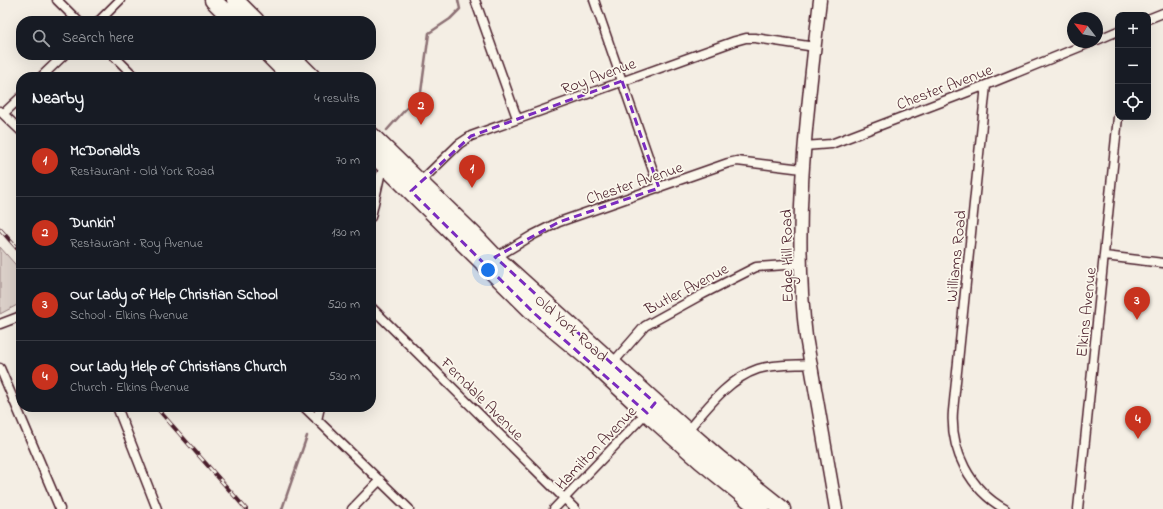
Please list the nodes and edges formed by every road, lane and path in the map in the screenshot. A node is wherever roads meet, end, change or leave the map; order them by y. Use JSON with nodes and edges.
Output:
{"nodes":[{"id":1,"x":57,"y":0,"type":"edge"},
{"id":2,"x":120,"y":0,"type":"edge"},
{"id":3,"x":476,"y":0,"type":"edge"},
{"id":4,"x":594,"y":0,"type":"edge"},
{"id":5,"x":820,"y":0,"type":"edge"},
{"id":6,"x":230,"y":5,"type":"edge"},
{"id":7,"x":1163,"y":14,"type":"edge"},
{"id":8,"x":73,"y":16,"type":"edge"},
{"id":9,"x":104,"y":16,"type":"edge"},
{"id":10,"x":248,"y":16,"type":"edge"},
{"id":11,"x":1151,"y":18,"type":"edge"},
{"id":12,"x":1115,"y":32,"type":"edge"},
{"id":13,"x":1103,"y":37,"type":"edge"},
{"id":14,"x":815,"y":47,"type":"junction"},
{"id":15,"x":1077,"y":48,"type":"edge"},
{"id":16,"x":59,"y":60,"type":"edge"},
{"id":17,"x":118,"y":60,"type":"edge"},
{"id":18,"x":274,"y":60,"type":"edge"},
{"id":19,"x":295,"y":60,"type":"edge"},
{"id":20,"x":46,"y":72,"type":"edge"},
{"id":21,"x":130,"y":72,"type":"edge"},
{"id":22,"x":286,"y":72,"type":"edge"},
{"id":23,"x":307,"y":72,"type":"edge"},
{"id":24,"x":622,"y":80,"type":"junction"},
{"id":25,"x":986,"y":85,"type":"junction"},
{"id":26,"x":16,"y":101,"type":"edge"},
{"id":27,"x":2,"y":112,"type":"edge"},
{"id":28,"x":517,"y":118,"type":"junction"},
{"id":29,"x":1118,"y":120,"type":"edge"},
{"id":30,"x":16,"y":126,"type":"edge"},
{"id":31,"x":376,"y":140,"type":"edge"},
{"id":32,"x":804,"y":146,"type":"junction"},
{"id":33,"x":376,"y":157,"type":"edge"},
{"id":34,"x":386,"y":166,"type":"junction"},
{"id":35,"x":802,"y":169,"type":"junction"},
{"id":36,"x":416,"y":186,"type":"junction"},
{"id":37,"x":659,"y":188,"type":"junction"},
{"id":38,"x":376,"y":194,"type":"edge"},
{"id":39,"x":1105,"y":256,"type":"junction"},
{"id":40,"x":490,"y":261,"type":"junction"},
{"id":41,"x":1163,"y":263,"type":"edge"},
{"id":42,"x":800,"y":264,"type":"junction"},
{"id":43,"x":376,"y":312,"type":"edge"},
{"id":44,"x":16,"y":318,"type":"edge"},
{"id":45,"x":0,"y":324,"type":"edge"},
{"id":46,"x":810,"y":364,"type":"junction"},
{"id":47,"x":0,"y":368,"type":"edge"},
{"id":48,"x":608,"y":368,"type":"junction"},
{"id":49,"x":16,"y":406,"type":"edge"},
{"id":50,"x":651,"y":408,"type":"junction"},
{"id":51,"x":19,"y":412,"type":"edge"},
{"id":52,"x":119,"y":412,"type":"edge"},
{"id":53,"x":309,"y":412,"type":"edge"},
{"id":54,"x":319,"y":412,"type":"edge"},
{"id":55,"x":317,"y":420,"type":"junction"},
{"id":56,"x":687,"y":431,"type":"junction"},
{"id":57,"x":380,"y":480,"type":"junction"},
{"id":58,"x":564,"y":498,"type":"junction"},
{"id":59,"x":60,"y":509,"type":"edge"},
{"id":60,"x":157,"y":509,"type":"edge"},
{"id":61,"x":352,"y":509,"type":"edge"},
{"id":62,"x":409,"y":509,"type":"edge"},
{"id":63,"x":554,"y":509,"type":"edge"},
{"id":64,"x":575,"y":509,"type":"edge"},
{"id":65,"x":760,"y":509,"type":"edge"},
{"id":66,"x":782,"y":509,"type":"edge"},
{"id":67,"x":836,"y":509,"type":"edge"},
{"id":68,"x":1005,"y":509,"type":"edge"},
{"id":69,"x":1078,"y":509,"type":"edge"}],
"edges":[{"from":1,"to":8,"type":"street"},
{"from":2,"to":9,"type":"street"},
{"from":3,"to":28,"type":"street"},
{"from":4,"to":24,"type":"street"},
{"from":5,"to":14,"type":"street","name":"Edge Hill Road"},
{"from":6,"to":10,"type":"highway"},
{"from":7,"to":11,"type":"street"},
{"from":12,"to":13,"type":"street"},
{"from":14,"to":24,"type":"street","name":"Roy Avenue"},
{"from":14,"to":32,"type":"street","name":"Edge Hill Road"},
{"from":15,"to":25,"type":"street","name":"Chester Avenue"},
{"from":16,"to":20,"type":"street"},
{"from":17,"to":21,"type":"street"},
{"from":18,"to":22,"type":"highway"},
{"from":19,"to":23,"type":"highway"},
{"from":24,"to":28,"type":"street","name":"Roy Avenue"},
{"from":24,"to":37,"type":"street"},
{"from":25,"to":32,"type":"street","name":"Chester Avenue"},
{"from":25,"to":68,"type":"street","name":"Williams Road"},
{"from":26,"to":27,"type":"street"},
{"from":27,"to":30,"type":"street"},
{"from":28,"to":36,"type":"street","name":"Roy Avenue"},
{"from":29,"to":39,"type":"street","name":"Elkins Avenue"},
{"from":31,"to":36,"type":"highway","name":"Old York Road"},
{"from":32,"to":35,"type":"street","name":"Edge Hill Road"},
{"from":33,"to":34,"type":"highway","name":"Old York Road"},
{"from":34,"to":36,"type":"highway","name":"Old York Road"},
{"from":34,"to":38,"type":"street"},
{"from":35,"to":37,"type":"street","name":"Chester Avenue"},
{"from":35,"to":42,"type":"street","name":"Edge Hill Road"},
{"from":36,"to":40,"type":"highway","name":"Old York Road"},
{"from":37,"to":40,"type":"street","name":"Chester Avenue"},
{"from":39,"to":41,"type":"street"},
{"from":39,"to":69,"type":"street","name":"Elkins Avenue"},
{"from":40,"to":48,"type":"highway","name":"Old York Road"},
{"from":42,"to":46,"type":"street","name":"Edge Hill Road"},
{"from":42,"to":48,"type":"street","name":"Butler Avenue"},
{"from":43,"to":58,"type":"street","name":"Ferndale Avenue"},
{"from":44,"to":45,"type":"street"},
{"from":46,"to":56,"type":"street"},
{"from":46,"to":67,"type":"street","name":"Edge Hill Road"},
{"from":47,"to":49,"type":"street"},
{"from":48,"to":50,"type":"highway","name":"Old York Road"},
{"from":50,"to":56,"type":"highway","name":"Old York Road"},
{"from":50,"to":58,"type":"street","name":"Hamilton Avenue"},
{"from":50,"to":65,"type":"highway","name":"Old York Road"},
{"from":51,"to":59,"type":"street"},
{"from":52,"to":60,"type":"street"},
{"from":53,"to":55,"type":"street"},
{"from":54,"to":55,"type":"street"},
{"from":55,"to":57,"type":"street"},
{"from":56,"to":66,"type":"highway","name":"Old York Road"},
{"from":57,"to":61,"type":"street"},
{"from":57,"to":62,"type":"street"},
{"from":58,"to":63,"type":"street","name":"Hamilton Avenue"},
{"from":58,"to":64,"type":"street","name":"Ferndale Avenue"}]}
